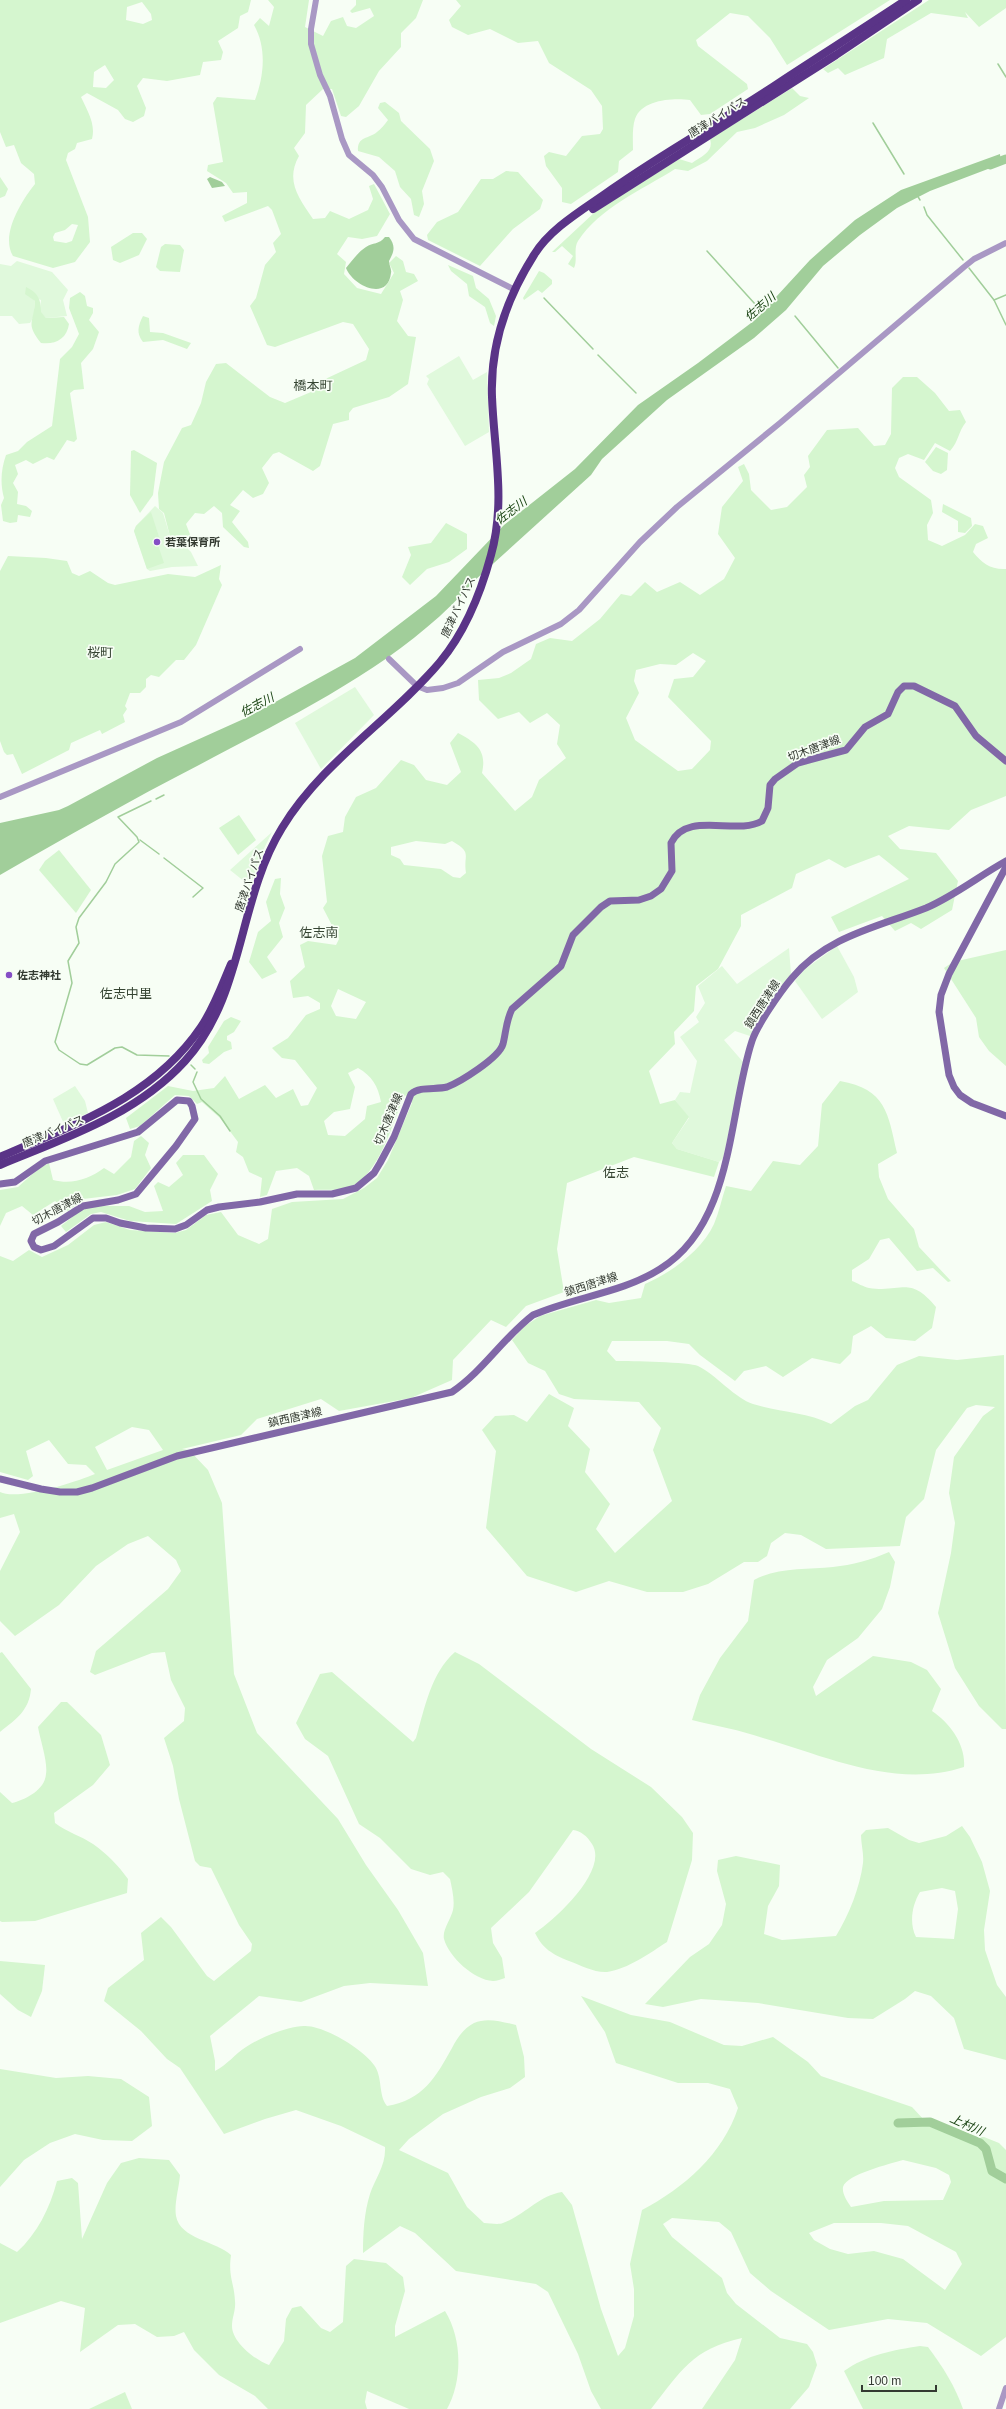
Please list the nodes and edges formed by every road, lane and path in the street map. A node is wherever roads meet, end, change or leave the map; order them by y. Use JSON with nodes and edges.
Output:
{"nodes":[{"id":1,"x":316,"y":0,"type":"edge"},
{"id":2,"x":906,"y":0,"type":"edge"},
{"id":3,"x":918,"y":0,"type":"edge"},
{"id":4,"x":1006,"y":243,"type":"edge"},
{"id":5,"x":532,"y":258,"type":"junction"},
{"id":6,"x":513,"y":289,"type":"junction"},
{"id":7,"x":300,"y":649,"type":"dead end"},
{"id":8,"x":389,"y":659,"type":"dead end"},
{"id":9,"x":417,"y":686,"type":"junction"},
{"id":10,"x":1006,"y":761,"type":"edge"},
{"id":11,"x":0,"y":798,"type":"edge"},
{"id":12,"x":1006,"y":861,"type":"edge"},
{"id":13,"x":1006,"y":867,"type":"edge"},
{"id":14,"x":245,"y":925,"type":"junction"},
{"id":15,"x":1006,"y":1116,"type":"edge"},
{"id":16,"x":0,"y":1157,"type":"edge"},
{"id":17,"x":0,"y":1165,"type":"edge"},
{"id":18,"x":0,"y":1184,"type":"edge"},
{"id":19,"x":0,"y":1479,"type":"edge"},
{"id":20,"x":1006,"y":2388,"type":"edge"},
{"id":21,"x":999,"y":2409,"type":"edge"}],
"edges":[{"from":1,"to":6,"type":"street"},
{"from":2,"to":5,"type":"highway","name":"唐津バイパス"},
{"from":3,"to":5,"type":"highway","name":"唐津バイパス"},
{"from":4,"to":9,"type":"street"},
{"from":5,"to":6,"type":"highway","name":"唐津バイパス"},
{"from":6,"to":9,"type":"highway","name":"唐津バイパス"},
{"from":7,"to":11,"type":"street"},
{"from":8,"to":9,"type":"street"},
{"from":9,"to":14,"type":"highway","name":"唐津バイパス"},
{"from":10,"to":18,"type":"main road","name":"切木唐津線"},
{"from":12,"to":19,"type":"main road","name":"鎮西唐津線"},
{"from":13,"to":15,"type":"main road"},
{"from":14,"to":16,"type":"highway","name":"唐津バイパス"},
{"from":14,"to":17,"type":"highway","name":"唐津バイパス"},
{"from":20,"to":21,"type":"street"}]}
